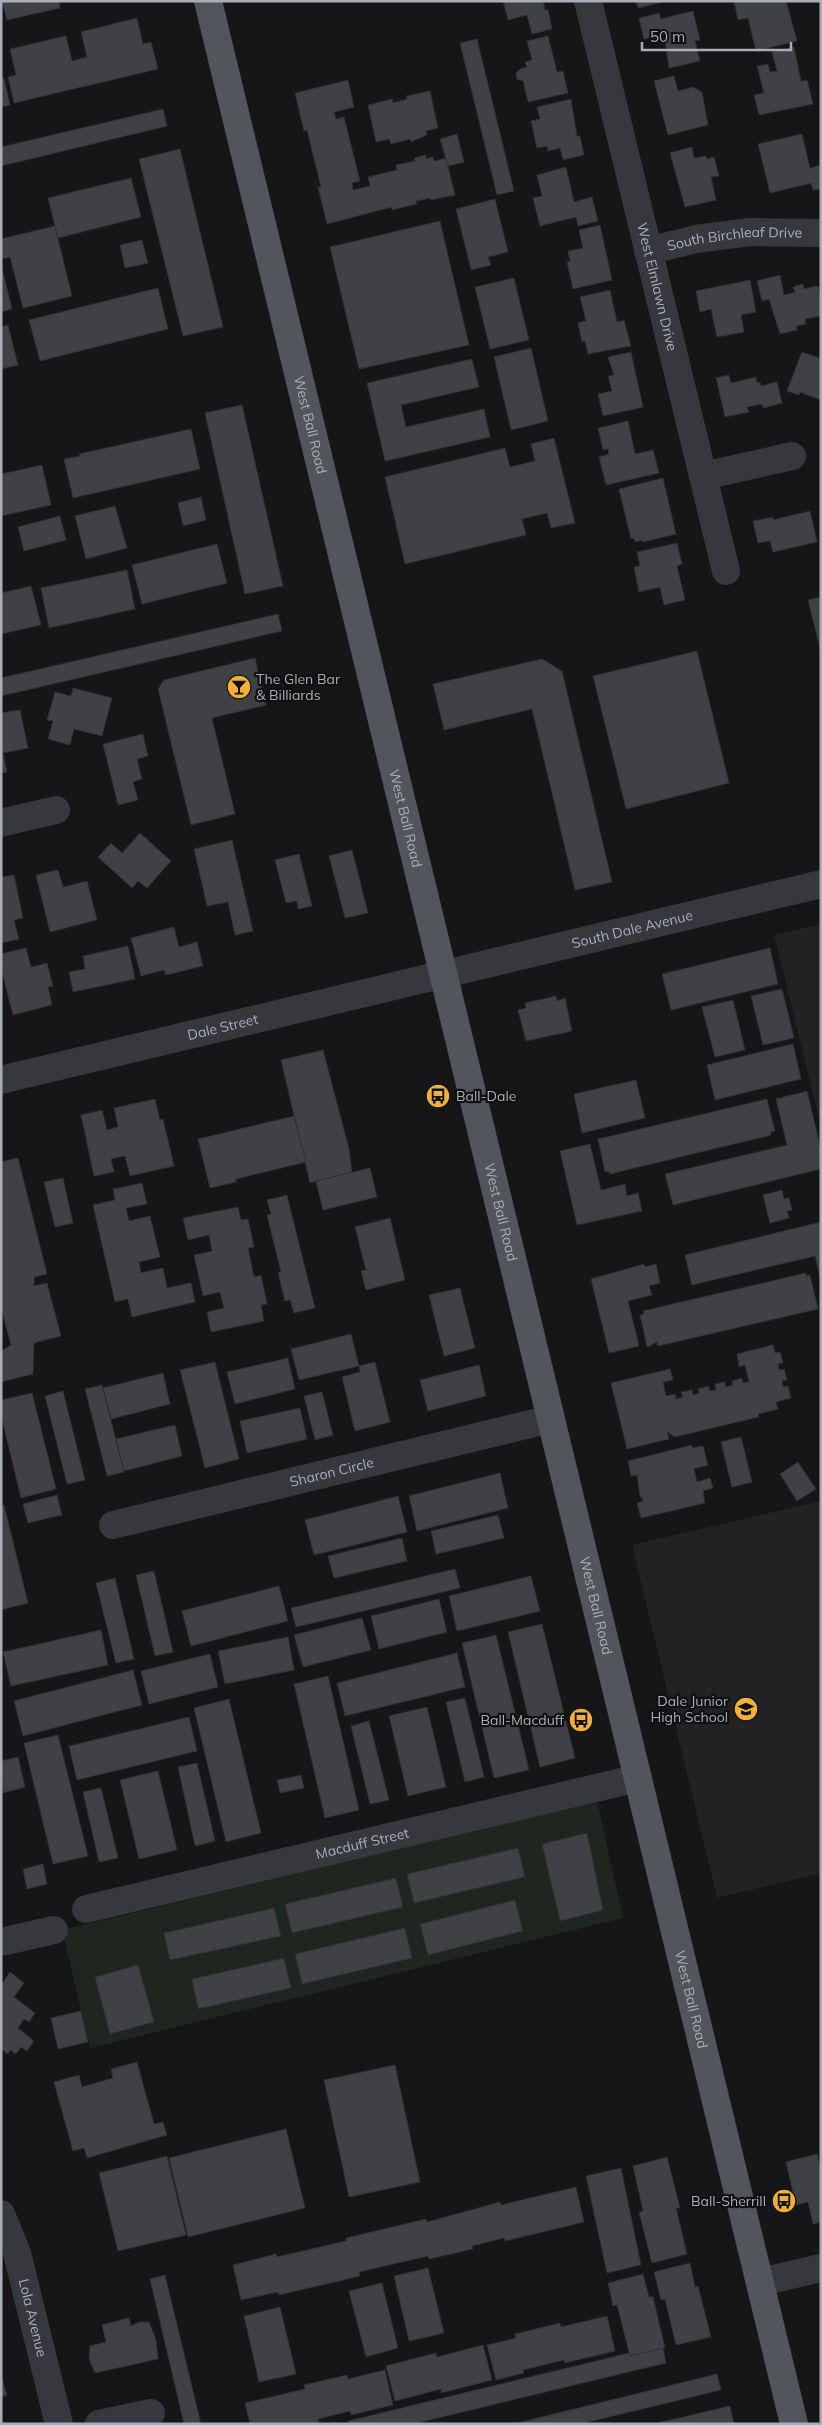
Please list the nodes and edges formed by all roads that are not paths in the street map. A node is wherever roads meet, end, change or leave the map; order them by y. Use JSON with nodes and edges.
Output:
{"nodes":[{"id":1,"x":208,"y":1,"type":"edge"},
{"id":2,"x":588,"y":1,"type":"edge"},
{"id":3,"x":821,"y":233,"type":"edge"},
{"id":4,"x":648,"y":251,"type":"junction"},
{"id":5,"x":792,"y":456,"type":"dead end"},
{"id":6,"x":703,"y":476,"type":"junction"},
{"id":7,"x":726,"y":571,"type":"dead end"},
{"id":8,"x":56,"y":810,"type":"dead end"},
{"id":9,"x":1,"y":823,"type":"edge"},
{"id":10,"x":821,"y":884,"type":"edge"},
{"id":11,"x":443,"y":974,"type":"junction"},
{"id":12,"x":1,"y":1080,"type":"edge"},
{"id":13,"x":551,"y":1418,"type":"junction"},
{"id":14,"x":113,"y":1525,"type":"dead end"},
{"id":15,"x":638,"y":1778,"type":"junction"},
{"id":16,"x":86,"y":1909,"type":"dead end"},
{"id":17,"x":54,"y":1930,"type":"dead end"},
{"id":18,"x":1,"y":1942,"type":"edge"},
{"id":19,"x":1,"y":2214,"type":"edge"},
{"id":20,"x":821,"y":2268,"type":"edge"},
{"id":21,"x":760,"y":2282,"type":"junction"},
{"id":22,"x":150,"y":2413,"type":"dead end"},
{"id":23,"x":59,"y":2424,"type":"edge"},
{"id":24,"x":99,"y":2424,"type":"edge"},
{"id":25,"x":794,"y":2424,"type":"edge"}],
"edges":[{"from":1,"to":11,"type":"main road","name":"West Ball Road"},
{"from":2,"to":4,"type":"street","name":"West Elmlawn Drive"},
{"from":3,"to":4,"type":"street","name":"South Birchleaf Drive"},
{"from":4,"to":6,"type":"street","name":"West Elmlawn Drive"},
{"from":5,"to":6,"type":"street"},
{"from":6,"to":7,"type":"street","name":"West Elmlawn Drive"},
{"from":8,"to":9,"type":"street"},
{"from":10,"to":11,"type":"street","name":"South Dale Avenue"},
{"from":11,"to":12,"type":"street","name":"Dale Street"},
{"from":11,"to":13,"type":"main road","name":"West Ball Road"},
{"from":13,"to":14,"type":"street","name":"Sharon Circle"},
{"from":13,"to":15,"type":"main road","name":"West Ball Road"},
{"from":15,"to":16,"type":"street","name":"Macduff Street"},
{"from":15,"to":21,"type":"main road","name":"West Ball Road"},
{"from":17,"to":18,"type":"street"},
{"from":19,"to":23,"type":"street","name":"Lola Avenue"},
{"from":20,"to":21,"type":"street"},
{"from":21,"to":25,"type":"main road","name":"West Ball Road"},
{"from":22,"to":24,"type":"street"}]}
